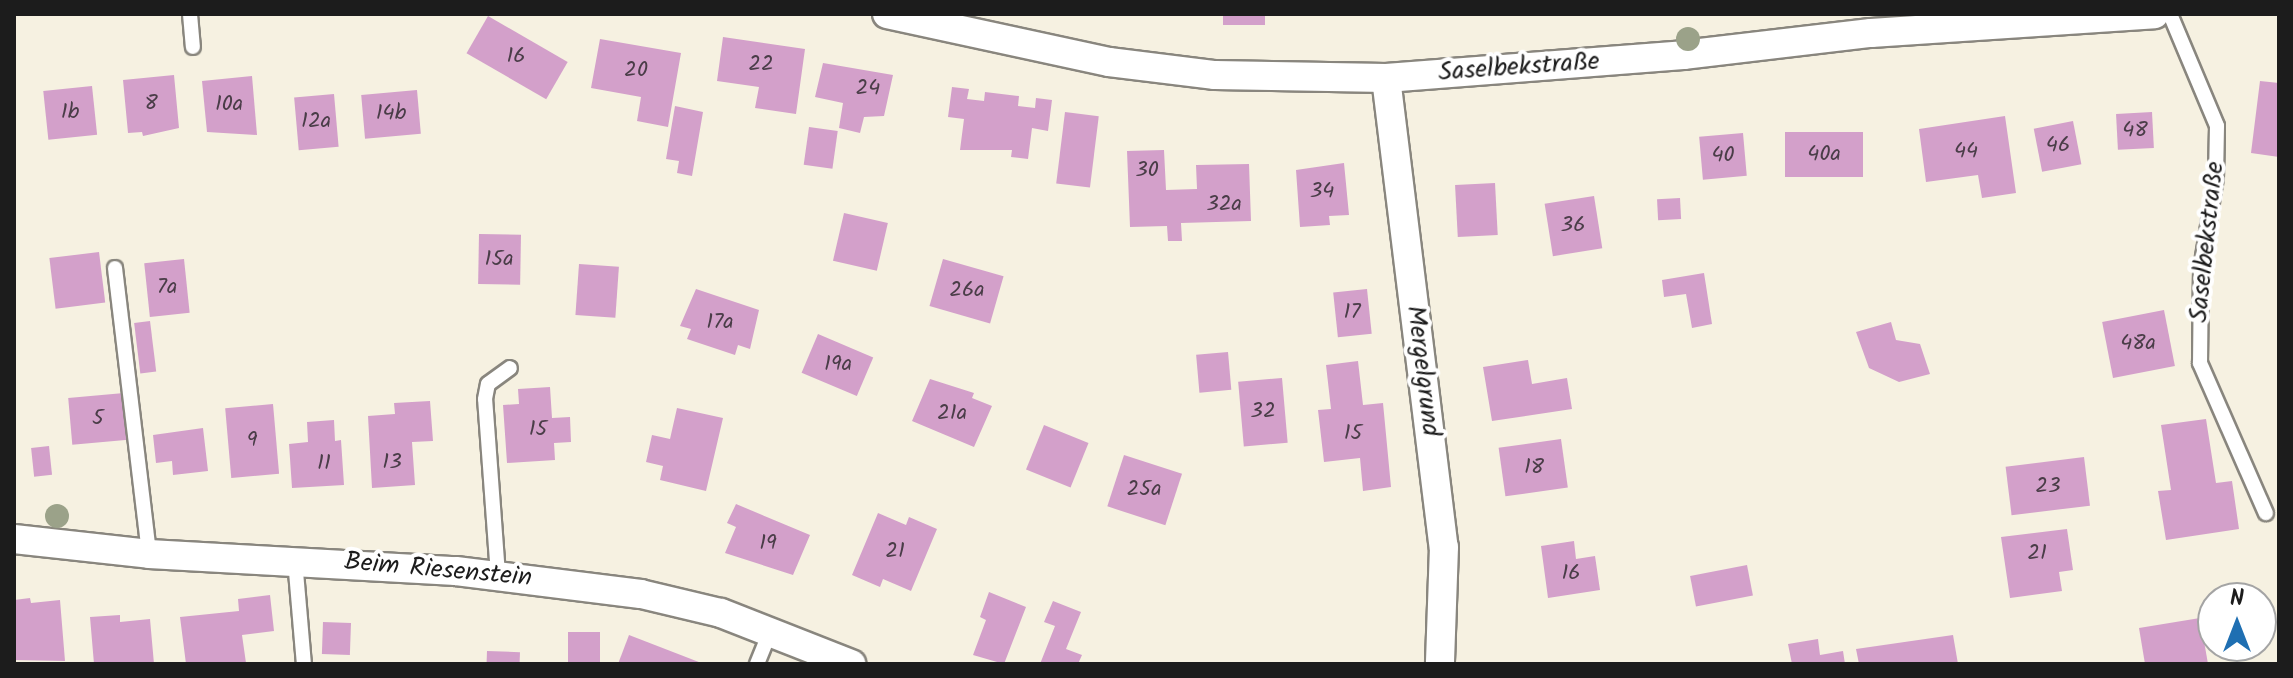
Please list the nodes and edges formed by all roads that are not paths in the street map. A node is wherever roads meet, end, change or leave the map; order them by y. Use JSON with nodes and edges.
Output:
{"nodes":[{"id":1,"x":190,"y":14,"type":"edge"},
{"id":2,"x":887,"y":14,"type":"edge"},
{"id":3,"x":2154,"y":14,"type":"edge"},
{"id":4,"x":2170,"y":14,"type":"edge"},
{"id":5,"x":193,"y":47,"type":"dead end"},
{"id":6,"x":1386,"y":78,"type":"junction"},
{"id":7,"x":115,"y":268,"type":"dead end"},
{"id":8,"x":510,"y":368,"type":"dead end"},
{"id":9,"x":2266,"y":513,"type":"dead end"},
{"id":10,"x":14,"y":539,"type":"edge"},
{"id":11,"x":149,"y":554,"type":"junction"},
{"id":12,"x":295,"y":559,"type":"junction"},
{"id":13,"x":498,"y":575,"type":"junction"},
{"id":14,"x":770,"y":631,"type":"junction"},
{"id":15,"x":304,"y":664,"type":"edge"},
{"id":16,"x":757,"y":664,"type":"edge"},
{"id":17,"x":851,"y":664,"type":"edge"},
{"id":18,"x":1440,"y":664,"type":"edge"}],
"edges":[{"from":1,"to":5,"type":"lane"},
{"from":2,"to":6,"type":"street","name":"Saselbekstraße"},
{"from":3,"to":6,"type":"street","name":"Saselbekstraße"},
{"from":4,"to":9,"type":"lane","name":"Saselbekstraße"},
{"from":6,"to":18,"type":"street","name":"Mergelgrund"},
{"from":7,"to":11,"type":"lane"},
{"from":8,"to":13,"type":"lane"},
{"from":10,"to":11,"type":"street","name":"Beim Riesenstein"},
{"from":11,"to":12,"type":"street","name":"Beim Riesenstein"},
{"from":12,"to":13,"type":"street","name":"Beim Riesenstein"},
{"from":12,"to":15,"type":"lane"},
{"from":13,"to":14,"type":"street","name":"Beim Riesenstein"},
{"from":14,"to":16,"type":"lane"},
{"from":14,"to":17,"type":"street","name":"Beim Riesenstein"}]}
